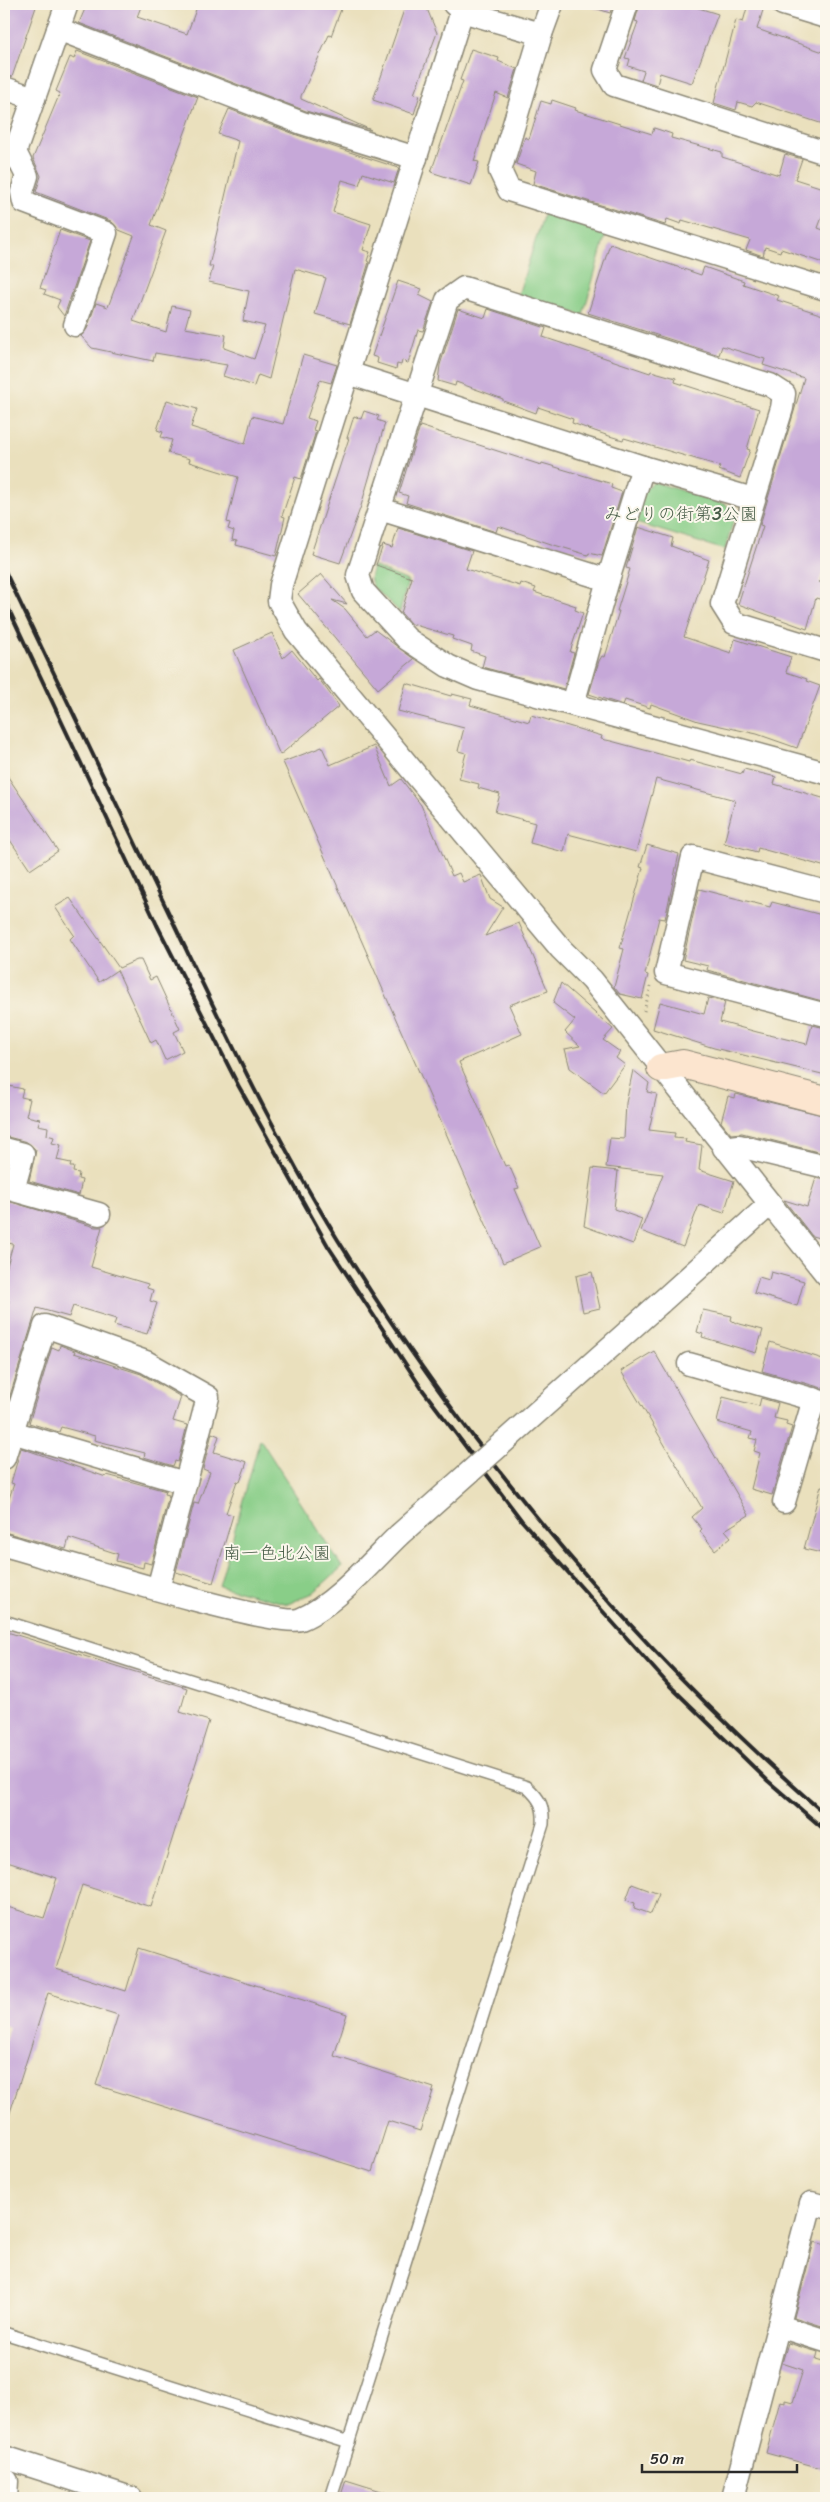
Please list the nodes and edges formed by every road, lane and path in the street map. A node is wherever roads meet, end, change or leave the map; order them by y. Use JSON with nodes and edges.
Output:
{"nodes":[{"id":1,"x":67,"y":4,"type":"edge"},
{"id":2,"x":552,"y":4,"type":"edge"},
{"id":3,"x":627,"y":4,"type":"edge"},
{"id":4,"x":783,"y":4,"type":"edge"},
{"id":5,"x":458,"y":7,"type":"edge"},
{"id":6,"x":826,"y":17,"type":"edge"},
{"id":7,"x":58,"y":29,"type":"junction"},
{"id":8,"x":542,"y":34,"type":"junction"},
{"id":9,"x":4,"y":88,"type":"edge"},
{"id":10,"x":34,"y":98,"type":"junction"},
{"id":11,"x":826,"y":153,"type":"edge"},
{"id":12,"x":416,"y":158,"type":"junction"},
{"id":13,"x":826,"y":289,"type":"edge"},
{"id":14,"x":74,"y":325,"type":"dead end"},
{"id":15,"x":348,"y":373,"type":"junction"},
{"id":16,"x":417,"y":394,"type":"junction"},
{"id":17,"x":643,"y":468,"type":"junction"},
{"id":18,"x":753,"y":499,"type":"junction"},
{"id":19,"x":380,"y":509,"type":"junction"},
{"id":20,"x":608,"y":580,"type":"junction"},
{"id":21,"x":825,"y":646,"type":"edge"},
{"id":22,"x":574,"y":704,"type":"junction"},
{"id":23,"x":826,"y":773,"type":"edge"},
{"id":24,"x":826,"y":892,"type":"edge"},
{"id":25,"x":666,"y":973,"type":"junction"},
{"id":26,"x":826,"y":1015,"type":"edge"},
{"id":27,"x":631,"y":1030,"type":"junction"},
{"id":28,"x":660,"y":1068,"type":"junction"},
{"id":29,"x":826,"y":1101,"type":"edge"},
{"id":30,"x":724,"y":1148,"type":"junction"},
{"id":31,"x":4,"y":1149,"type":"edge"},
{"id":32,"x":826,"y":1167,"type":"edge"},
{"id":33,"x":770,"y":1204,"type":"junction"},
{"id":34,"x":99,"y":1214,"type":"dead end"},
{"id":35,"x":826,"y":1274,"type":"edge"},
{"id":36,"x":689,"y":1364,"type":"dead end"},
{"id":37,"x":820,"y":1401,"type":"edge"},
{"id":38,"x":12,"y":1432,"type":"junction"},
{"id":39,"x":4,"y":1458,"type":"edge"},
{"id":40,"x":186,"y":1483,"type":"junction"},
{"id":41,"x":784,"y":1502,"type":"dead end"},
{"id":42,"x":4,"y":1545,"type":"edge"},
{"id":43,"x":158,"y":1589,"type":"junction"},
{"id":44,"x":4,"y":1621,"type":"edge"},
{"id":45,"x":826,"y":2207,"type":"edge"},
{"id":46,"x":779,"y":2326,"type":"junction"},
{"id":47,"x":4,"y":2333,"type":"edge"},
{"id":48,"x":826,"y":2340,"type":"edge"},
{"id":49,"x":349,"y":2442,"type":"junction"},
{"id":50,"x":4,"y":2457,"type":"edge"},
{"id":51,"x":131,"y":2498,"type":"edge"},
{"id":52,"x":331,"y":2498,"type":"edge"},
{"id":53,"x":733,"y":2498,"type":"edge"}],
"edges":[{"from":1,"to":7,"type":"street"},
{"from":2,"to":8,"type":"street"},
{"from":3,"to":11,"type":"street"},
{"from":4,"to":6,"type":"street"},
{"from":5,"to":8,"type":"street"},
{"from":5,"to":12,"type":"street"},
{"from":7,"to":10,"type":"street"},
{"from":7,"to":12,"type":"street"},
{"from":8,"to":13,"type":"street"},
{"from":9,"to":10,"type":"street"},
{"from":10,"to":14,"type":"street"},
{"from":12,"to":15,"type":"street"},
{"from":15,"to":16,"type":"street"},
{"from":15,"to":27,"type":"street"},
{"from":16,"to":17,"type":"street"},
{"from":16,"to":18,"type":"street"},
{"from":16,"to":19,"type":"street"},
{"from":17,"to":18,"type":"street"},
{"from":17,"to":20,"type":"street"},
{"from":18,"to":21,"type":"street"},
{"from":19,"to":20,"type":"street"},
{"from":19,"to":22,"type":"street"},
{"from":20,"to":22,"type":"street"},
{"from":22,"to":23,"type":"street"},
{"from":24,"to":25,"type":"street"},
{"from":25,"to":26,"type":"street"},
{"from":25,"to":27,"type":"path"},
{"from":27,"to":28,"type":"street"},
{"from":28,"to":29,"type":"street"},
{"from":28,"to":30,"type":"street"},
{"from":30,"to":32,"type":"street"},
{"from":30,"to":33,"type":"street"},
{"from":31,"to":34,"type":"street"},
{"from":33,"to":35,"type":"street"},
{"from":33,"to":43,"type":"street","bridge":true},
{"from":36,"to":37,"type":"street"},
{"from":37,"to":41,"type":"street"},
{"from":38,"to":39,"type":"street"},
{"from":38,"to":40,"type":"street"},
{"from":38,"to":40,"type":"street"},
{"from":40,"to":43,"type":"street"},
{"from":42,"to":43,"type":"street"},
{"from":44,"to":49,"type":"lane"},
{"from":45,"to":46,"type":"street"},
{"from":46,"to":48,"type":"street"},
{"from":46,"to":53,"type":"street"},
{"from":47,"to":49,"type":"lane"},
{"from":49,"to":52,"type":"lane"},
{"from":50,"to":51,"type":"street"}]}
